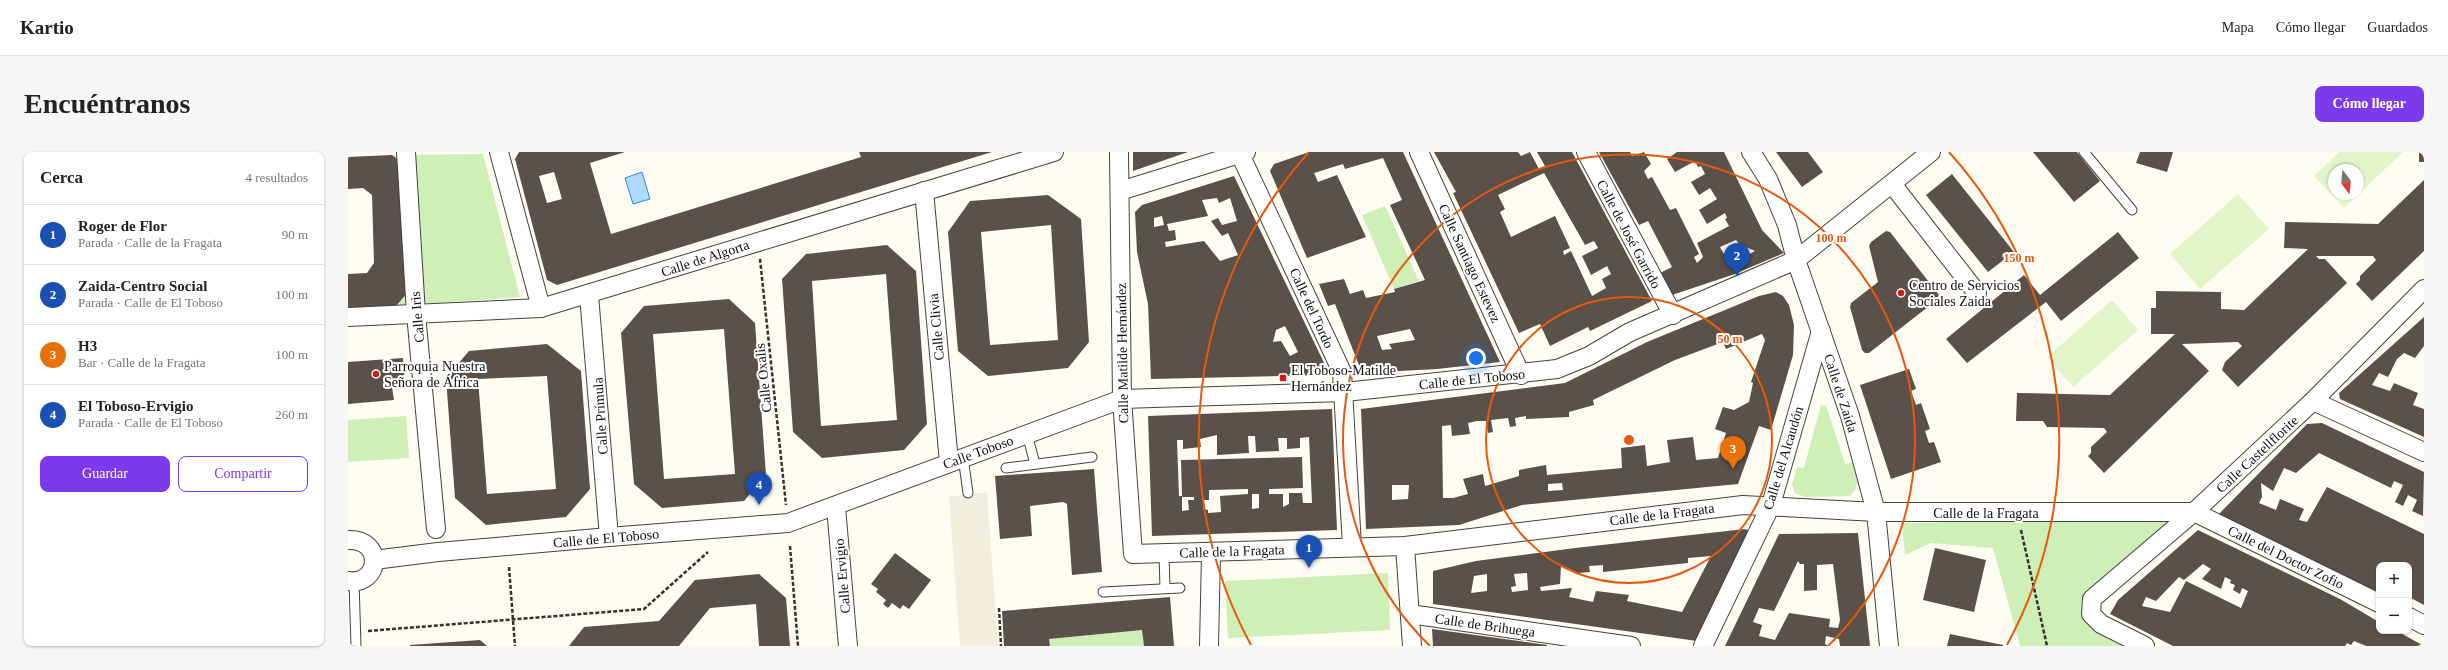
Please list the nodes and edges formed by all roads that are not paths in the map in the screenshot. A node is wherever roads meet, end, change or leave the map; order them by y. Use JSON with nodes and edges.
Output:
{"nodes":[{"id":1,"x":406,"y":152,"type":"edge"},
{"id":2,"x":499,"y":152,"type":"edge"},
{"id":3,"x":1054,"y":152,"type":"edge"},
{"id":4,"x":1119,"y":152,"type":"edge"},
{"id":5,"x":1419,"y":152,"type":"edge"},
{"id":6,"x":1586,"y":152,"type":"edge"},
{"id":7,"x":1751,"y":152,"type":"edge"},
{"id":8,"x":1931,"y":152,"type":"edge"},
{"id":9,"x":2084,"y":152,"type":"edge"},
{"id":10,"x":1242,"y":153,"type":"edge"},
{"id":11,"x":1892,"y":184,"type":"junction"},
{"id":12,"x":924,"y":191,"type":"junction"},
{"id":13,"x":1120,"y":191,"type":"junction"},
{"id":14,"x":2132,"y":210,"type":"dead end"},
{"id":15,"x":1796,"y":260,"type":"junction"},
{"id":16,"x":2424,"y":289,"type":"edge"},
{"id":17,"x":1977,"y":293,"type":"dead end"},
{"id":18,"x":590,"y":294,"type":"junction"},
{"id":19,"x":541,"y":308,"type":"junction"},
{"id":20,"x":416,"y":314,"type":"junction"},
{"id":21,"x":1673,"y":315,"type":"junction"},
{"id":22,"x":348,"y":317,"type":"edge"},
{"id":23,"x":1821,"y":331,"type":"junction"},
{"id":24,"x":1521,"y":374,"type":"junction"},
{"id":25,"x":1345,"y":392,"type":"junction"},
{"id":26,"x":1122,"y":399,"type":"junction"},
{"id":27,"x":2313,"y":401,"type":"junction"},
{"id":28,"x":1027,"y":434,"type":"junction"},
{"id":29,"x":2424,"y":452,"type":"edge"},
{"id":30,"x":1092,"y":458,"type":"dead end"},
{"id":31,"x":956,"y":460,"type":"junction"},
{"id":32,"x":1035,"y":464,"type":"junction"},
{"id":33,"x":1006,"y":468,"type":"dead end"},
{"id":34,"x":968,"y":493,"type":"dead end"},
{"id":35,"x":1771,"y":505,"type":"junction"},
{"id":36,"x":836,"y":507,"type":"junction"},
{"id":37,"x":1876,"y":512,"type":"junction"},
{"id":38,"x":2194,"y":512,"type":"junction"},
{"id":39,"x":436,"y":529,"type":"dead end"},
{"id":40,"x":609,"y":537,"type":"junction"},
{"id":41,"x":348,"y":540,"type":"edge"},
{"id":42,"x":1352,"y":546,"type":"junction"},
{"id":43,"x":1405,"y":546,"type":"junction"},
{"id":44,"x":1212,"y":553,"type":"junction"},
{"id":45,"x":1133,"y":554,"type":"joint"},
{"id":46,"x":1164,"y":554,"type":"junction"},
{"id":47,"x":374,"y":560,"type":"junction"},
{"id":48,"x":351,"y":581,"type":"edge"},
{"id":49,"x":1165,"y":588,"type":"junction"},
{"id":50,"x":1180,"y":588,"type":"dead end"},
{"id":51,"x":1103,"y":592,"type":"dead end"},
{"id":52,"x":2376,"y":602,"type":"edge"},
{"id":53,"x":1410,"y":614,"type":"junction"},
{"id":54,"x":2412,"y":619,"type":"edge"},
{"id":55,"x":2424,"y":625,"type":"edge"},
{"id":56,"x":356,"y":646,"type":"edge"},
{"id":57,"x":848,"y":646,"type":"edge"},
{"id":58,"x":1209,"y":646,"type":"edge"},
{"id":59,"x":1412,"y":646,"type":"edge"},
{"id":60,"x":1631,"y":646,"type":"edge"},
{"id":61,"x":1702,"y":646,"type":"edge"},
{"id":62,"x":1889,"y":646,"type":"edge"},
{"id":63,"x":2145,"y":646,"type":"edge"}],
"edges":[{"from":1,"to":20,"type":"street","name":"Calle Iris"},
{"from":2,"to":19,"type":"street"},
{"from":3,"to":12,"type":"street","name":"Calle de Algorta"},
{"from":4,"to":13,"type":"street","name":"Calle Matilde Hernández"},
{"from":5,"to":24,"type":"street","name":"Calle Santiago Estevez"},
{"from":6,"to":21,"type":"street","name":"Calle de José Garrido"},
{"from":7,"to":15,"type":"street","name":"Calle de Zaida"},
{"from":8,"to":11,"type":"street","name":"Calle de El Toboso"},
{"from":9,"to":14,"type":"lane"},
{"from":10,"to":13,"type":"street"},
{"from":10,"to":25,"type":"street","name":"Calle del Tordo"},
{"from":11,"to":15,"type":"street","name":"Calle de El Toboso"},
{"from":11,"to":17,"type":"street"},
{"from":12,"to":18,"type":"street","name":"Calle de Algorta"},
{"from":12,"to":31,"type":"street","name":"Calle Clivia"},
{"from":13,"to":26,"type":"street","name":"Calle Matilde Hernández"},
{"from":15,"to":21,"type":"street","name":"Calle de El Toboso"},
{"from":15,"to":23,"type":"street","name":"Calle de Zaida"},
{"from":16,"to":27,"type":"street","name":"Calle Castellflorite"},
{"from":18,"to":19,"type":"street","name":"Calle de Algorta"},
{"from":18,"to":40,"type":"street","name":"Calle Prímula"},
{"from":19,"to":20,"type":"street","name":"Calle de Algorta"},
{"from":20,"to":22,"type":"street","name":"Calle de Algorta"},
{"from":20,"to":39,"type":"street","name":"Calle Iris"},
{"from":21,"to":24,"type":"street","name":"Calle de El Toboso"},
{"from":23,"to":35,"type":"street","name":"Calle del Alcaudón"},
{"from":23,"to":37,"type":"street","name":"Calle de Zaida"},
{"from":24,"to":25,"type":"street","name":"Calle de El Toboso"},
{"from":25,"to":26,"type":"street","name":"Calle de El Toboso"},
{"from":25,"to":42,"type":"street","name":"Calle del Tordo"},
{"from":26,"to":28,"type":"street","name":"Calle Toboso"},
{"from":26,"to":45,"type":"street","name":"Calle Matilde Hernández"},
{"from":27,"to":29,"type":"street"},
{"from":27,"to":38,"type":"street","name":"Calle Castellflorite"},
{"from":28,"to":31,"type":"street","name":"Calle Toboso"},
{"from":28,"to":32,"type":"lane"},
{"from":30,"to":32,"type":"lane"},
{"from":31,"to":34,"type":"lane"},
{"from":31,"to":36,"type":"street","name":"Calle Toboso"},
{"from":32,"to":33,"type":"lane"},
{"from":35,"to":37,"type":"street","name":"Calle de la Fragata"},
{"from":35,"to":43,"type":"street","name":"Calle de la Fragata"},
{"from":35,"to":61,"type":"street","name":"Calle del Alcaudón"},
{"from":36,"to":40,"type":"street","name":"Calle de El Toboso"},
{"from":36,"to":57,"type":"street","name":"Calle Ervigio"},
{"from":37,"to":38,"type":"street","name":"Calle de la Fragata"},
{"from":37,"to":62,"type":"street","name":"Calle de Zaida"},
{"from":38,"to":52,"type":"street","name":"Calle del Doctor Zofio"},
{"from":38,"to":63,"type":"street","name":"Calle Castellflorite"},
{"from":40,"to":47,"type":"street","name":"Calle de El Toboso"},
{"from":41,"to":47,"type":"street"},
{"from":42,"to":43,"type":"street","name":"Calle de la Fragata"},
{"from":42,"to":44,"type":"street","name":"Calle de la Fragata"},
{"from":43,"to":53,"type":"street"},
{"from":44,"to":46,"type":"street","name":"Calle de la Fragata"},
{"from":44,"to":58,"type":"street"},
{"from":45,"to":46,"type":"street","name":"Calle de la Fragata"},
{"from":46,"to":49,"type":"lane"},
{"from":47,"to":48,"type":"street"},
{"from":48,"to":56,"type":"lane"},
{"from":49,"to":50,"type":"lane"},
{"from":49,"to":51,"type":"lane"},
{"from":53,"to":59,"type":"street"},
{"from":53,"to":60,"type":"street","name":"Calle de Brihuega"},
{"from":54,"to":55,"type":"street"}]}
